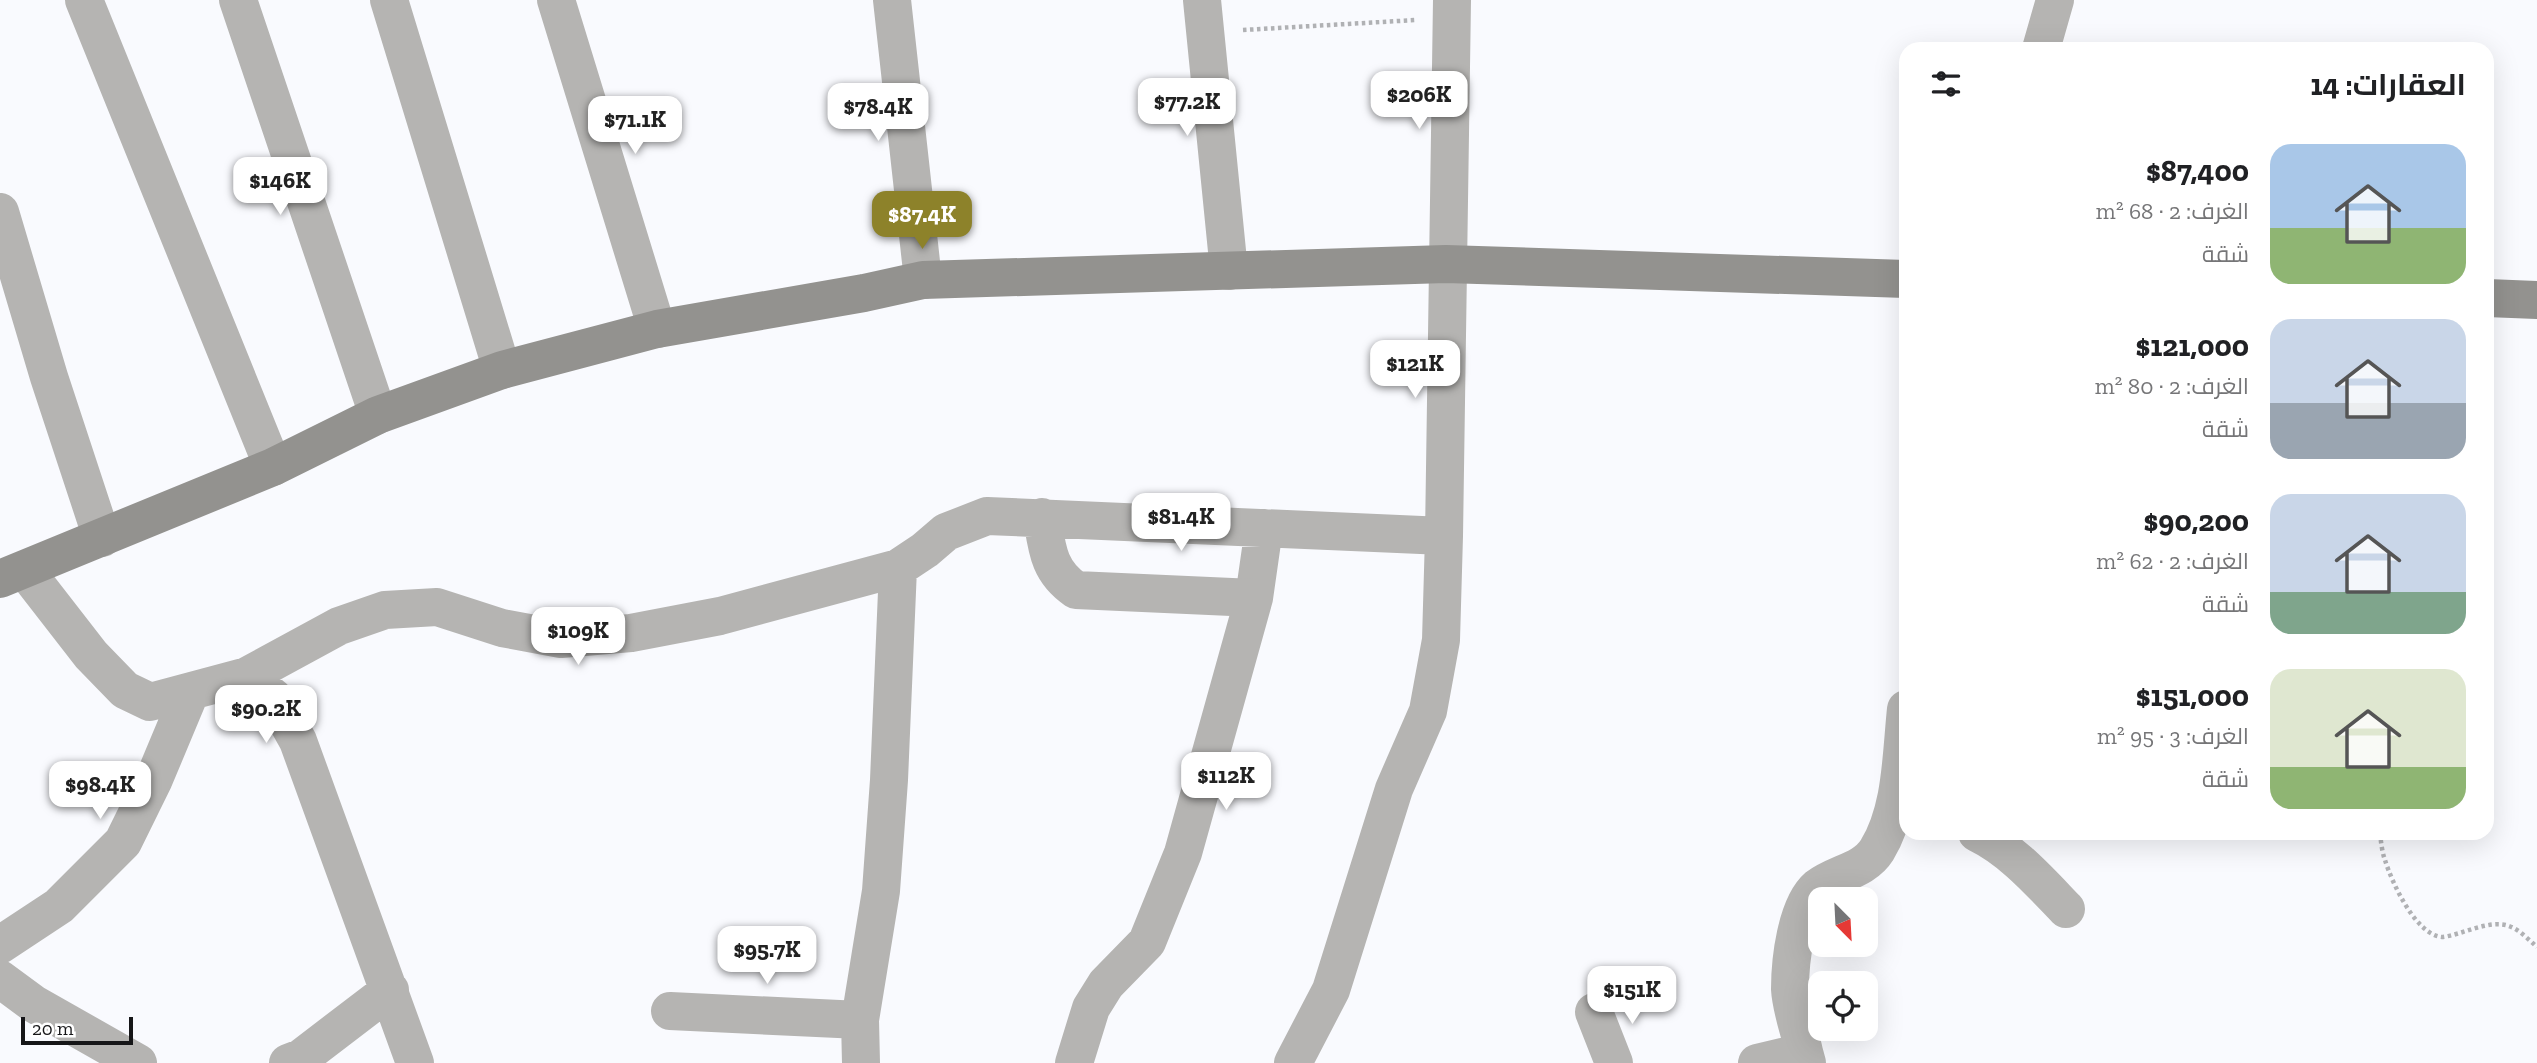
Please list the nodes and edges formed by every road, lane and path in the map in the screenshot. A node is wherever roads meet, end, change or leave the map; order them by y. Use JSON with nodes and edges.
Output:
{"nodes":[{"id":1,"x":84,"y":0,"type":"edge"},
{"id":2,"x":238,"y":0,"type":"edge"},
{"id":3,"x":389,"y":0,"type":"edge"},
{"id":4,"x":556,"y":0,"type":"edge"},
{"id":5,"x":892,"y":0,"type":"edge"},
{"id":6,"x":2055,"y":0,"type":"edge"},
{"id":7,"x":1452,"y":9,"type":"edge"},
{"id":8,"x":1204,"y":16,"type":"edge"},
{"id":9,"x":2044,"y":42,"type":"edge"},
{"id":10,"x":0,"y":212,"type":"edge"},
{"id":11,"x":1446,"y":264,"type":"junction"},
{"id":12,"x":1229,"y":271,"type":"junction"},
{"id":13,"x":1899,"y":279,"type":"edge"},
{"id":14,"x":923,"y":280,"type":"junction"},
{"id":15,"x":2494,"y":298,"type":"edge"},
{"id":16,"x":2537,"y":300,"type":"edge"},
{"id":17,"x":657,"y":329,"type":"junction"},
{"id":18,"x":502,"y":370,"type":"junction"},
{"id":19,"x":378,"y":415,"type":"junction"},
{"id":20,"x":273,"y":467,"type":"junction"},
{"id":21,"x":1042,"y":517,"type":"junction"},
{"id":22,"x":1264,"y":527,"type":"junction"},
{"id":23,"x":1444,"y":536,"type":"junction"},
{"id":24,"x":102,"y":538,"type":"junction"},
{"id":25,"x":898,"y":568,"type":"junction"},
{"id":26,"x":12,"y":575,"type":"edge"},
{"id":27,"x":1254,"y":598,"type":"junction"},
{"id":28,"x":247,"y":676,"type":"junction"},
{"id":29,"x":190,"y":692,"type":"junction"},
{"id":30,"x":1899,"y":804,"type":"edge"},
{"id":31,"x":1990,"y":840,"type":"edge"},
{"id":32,"x":2381,"y":840,"type":"edge"},
{"id":33,"x":2066,"y":909,"type":"dead end"},
{"id":34,"x":0,"y":944,"type":"edge"},
{"id":35,"x":2537,"y":947,"type":"edge"},
{"id":36,"x":0,"y":979,"type":"edge"},
{"id":37,"x":390,"y":990,"type":"junction"},
{"id":38,"x":670,"y":1011,"type":"dead end"},
{"id":39,"x":1594,"y":1012,"type":"dead end"},
{"id":40,"x":860,"y":1020,"type":"junction"},
{"id":41,"x":1805,"y":1058,"type":"edge"},
{"id":42,"x":138,"y":1063,"type":"edge"},
{"id":43,"x":288,"y":1063,"type":"edge"},
{"id":44,"x":415,"y":1063,"type":"edge"},
{"id":45,"x":861,"y":1063,"type":"edge"},
{"id":46,"x":1074,"y":1063,"type":"edge"},
{"id":47,"x":1293,"y":1063,"type":"edge"},
{"id":48,"x":1614,"y":1063,"type":"edge"},
{"id":49,"x":1757,"y":1063,"type":"edge"}],
"edges":[{"from":1,"to":20,"type":"street"},
{"from":2,"to":19,"type":"street"},
{"from":3,"to":18,"type":"street"},
{"from":4,"to":17,"type":"street"},
{"from":5,"to":14,"type":"street"},
{"from":6,"to":9,"type":"street"},
{"from":7,"to":8,"type":"path"},
{"from":7,"to":11,"type":"street"},
{"from":8,"to":12,"type":"street"},
{"from":10,"to":24,"type":"street"},
{"from":11,"to":12,"type":"street"},
{"from":11,"to":13,"type":"street"},
{"from":11,"to":23,"type":"street"},
{"from":12,"to":14,"type":"street"},
{"from":14,"to":17,"type":"street"},
{"from":15,"to":16,"type":"street"},
{"from":17,"to":18,"type":"street"},
{"from":18,"to":19,"type":"street"},
{"from":19,"to":20,"type":"street"},
{"from":20,"to":24,"type":"street"},
{"from":21,"to":22,"type":"street"},
{"from":21,"to":25,"type":"street"},
{"from":21,"to":27,"type":"street"},
{"from":22,"to":23,"type":"street"},
{"from":22,"to":27,"type":"street"},
{"from":23,"to":47,"type":"street"},
{"from":24,"to":26,"type":"street"},
{"from":25,"to":28,"type":"street"},
{"from":25,"to":40,"type":"street"},
{"from":26,"to":29,"type":"street"},
{"from":27,"to":46,"type":"street"},
{"from":28,"to":29,"type":"street"},
{"from":28,"to":37,"type":"street"},
{"from":29,"to":34,"type":"street"},
{"from":30,"to":41,"type":"street"},
{"from":31,"to":33,"type":"street"},
{"from":32,"to":35,"type":"path"},
{"from":36,"to":42,"type":"street"},
{"from":37,"to":43,"type":"street"},
{"from":37,"to":44,"type":"street"},
{"from":38,"to":40,"type":"street"},
{"from":39,"to":48,"type":"street"},
{"from":40,"to":45,"type":"street"},
{"from":41,"to":49,"type":"street"}]}
